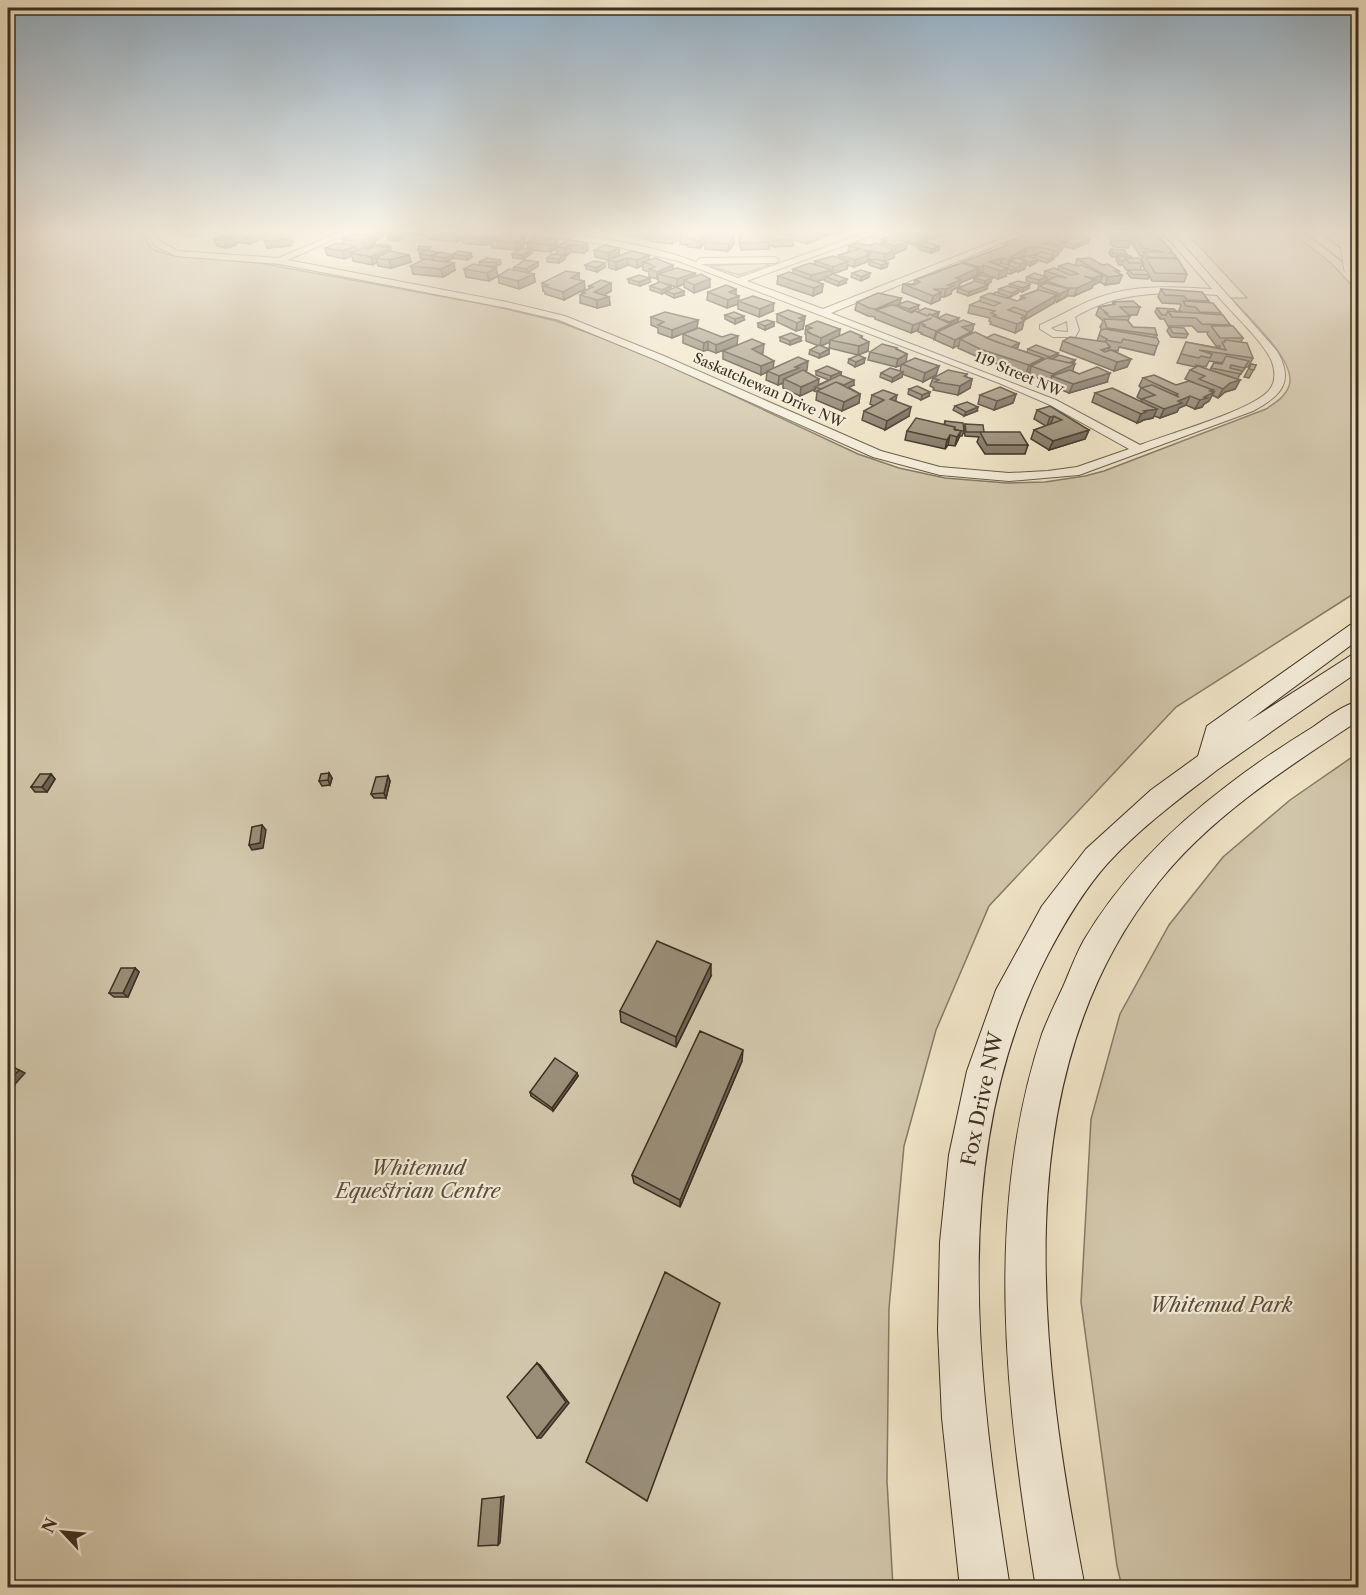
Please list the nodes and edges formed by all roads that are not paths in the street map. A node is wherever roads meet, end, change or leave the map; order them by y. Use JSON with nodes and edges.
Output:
{"nodes":[{"id":1,"x":509,"y":305,"type":"edge"},
{"id":2,"x":802,"y":305,"type":"edge"},
{"id":3,"x":841,"y":305,"type":"edge"},
{"id":4,"x":1087,"y":305,"type":"edge"},
{"id":5,"x":1232,"y":305,"type":"edge"},
{"id":6,"x":822,"y":313,"type":"junction"},
{"id":7,"x":1070,"y":316,"type":"dead end"},
{"id":8,"x":1139,"y":449,"type":"junction"},
{"id":9,"x":1359,"y":630,"type":"edge"},
{"id":10,"x":1359,"y":661,"type":"edge"},
{"id":11,"x":1359,"y":710,"type":"edge"},
{"id":12,"x":1209,"y":763,"type":"junction"},
{"id":13,"x":985,"y":1587,"type":"edge"},
{"id":14,"x":1061,"y":1587,"type":"edge"}],
"edges":[{"from":1,"to":8,"type":"street","name":"Saskatchewan Drive NW"},
{"from":2,"to":6,"type":"street","name":"119 Street NW"},
{"from":3,"to":6,"type":"street"},
{"from":4,"to":7,"type":"street"},
{"from":5,"to":8,"type":"street","name":"Saskatchewan Drive NW"},
{"from":6,"to":8,"type":"street","name":"119 Street NW"},
{"from":9,"to":12,"type":"main road"},
{"from":10,"to":12,"type":"main road","name":"Fox Drive NW"},
{"from":11,"to":14,"type":"main road"},
{"from":12,"to":13,"type":"main road","name":"Fox Drive NW"}]}
